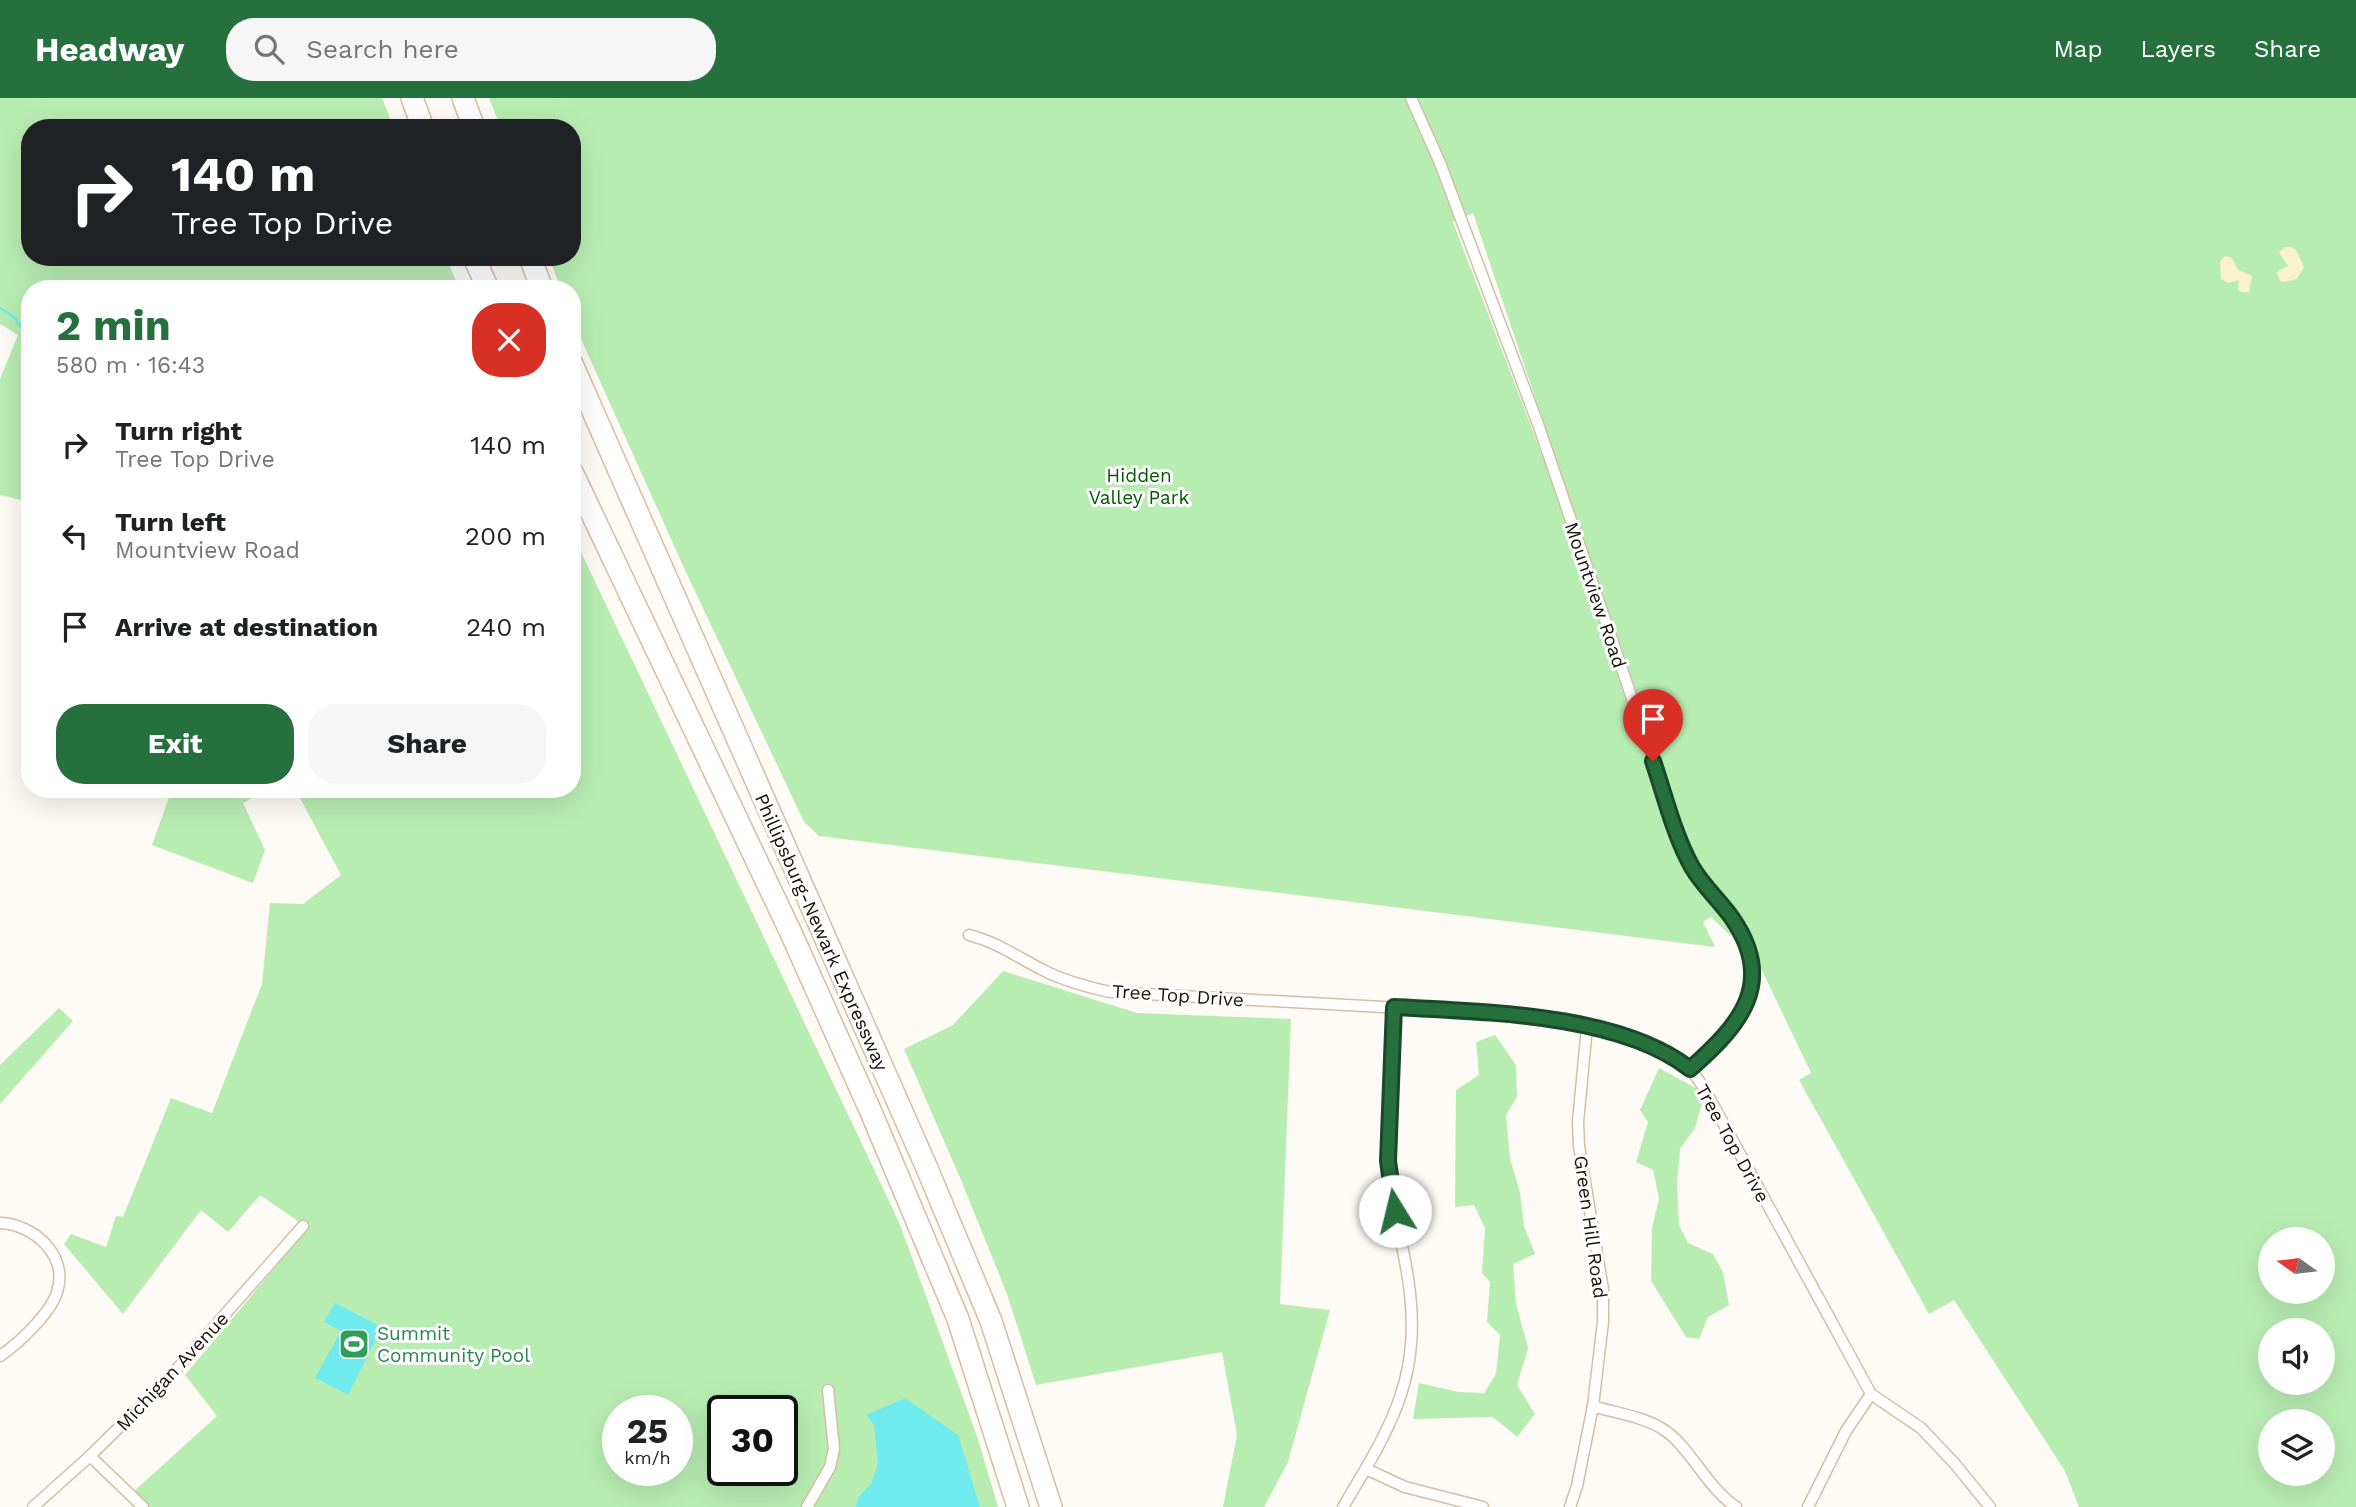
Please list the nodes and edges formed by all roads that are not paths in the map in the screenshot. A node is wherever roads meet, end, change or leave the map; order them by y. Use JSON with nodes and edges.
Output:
{"nodes":[{"id":1,"x":412,"y":98,"type":"edge"},
{"id":2,"x":463,"y":98,"type":"edge"},
{"id":3,"x":475,"y":98,"type":"edge"},
{"id":4,"x":1411,"y":98,"type":"edge"},
{"id":5,"x":420,"y":119,"type":"edge"},
{"id":6,"x":471,"y":119,"type":"edge"},
{"id":7,"x":483,"y":119,"type":"edge"},
{"id":8,"x":581,"y":384,"type":"edge"},
{"id":9,"x":581,"y":491,"type":"edge"},
{"id":10,"x":969,"y":935,"type":"dead end"},
{"id":11,"x":1394,"y":1007,"type":"junction"},
{"id":12,"x":1587,"y":1027,"type":"junction"},
{"id":13,"x":1690,"y":1069,"type":"junction"},
{"id":14,"x":0,"y":1223,"type":"edge"},
{"id":15,"x":303,"y":1226,"type":"dead end"},
{"id":16,"x":0,"y":1356,"type":"edge"},
{"id":17,"x":828,"y":1390,"type":"dead end"},
{"id":18,"x":1871,"y":1394,"type":"junction"},
{"id":19,"x":1593,"y":1406,"type":"junction"},
{"id":20,"x":90,"y":1456,"type":"junction"},
{"id":21,"x":1366,"y":1469,"type":"junction"},
{"id":22,"x":33,"y":1507,"type":"edge"},
{"id":23,"x":143,"y":1507,"type":"edge"},
{"id":24,"x":807,"y":1507,"type":"edge"},
{"id":25,"x":1018,"y":1507,"type":"edge"},
{"id":26,"x":1051,"y":1507,"type":"edge"},
{"id":27,"x":1343,"y":1507,"type":"edge"},
{"id":28,"x":1483,"y":1507,"type":"edge"},
{"id":29,"x":1570,"y":1507,"type":"edge"},
{"id":30,"x":1736,"y":1507,"type":"edge"},
{"id":31,"x":1808,"y":1507,"type":"edge"},
{"id":32,"x":1990,"y":1507,"type":"edge"}],
"edges":[{"from":1,"to":5,"type":"highway"},
{"from":2,"to":6,"type":"highway"},
{"from":3,"to":7,"type":"highway"},
{"from":4,"to":13,"type":"street","name":"Mountview Road"},
{"from":8,"to":26,"type":"highway","name":"Phillipsburg-Newark Expressway"},
{"from":9,"to":25,"type":"highway","name":"Phillipsburg-Newark Expressway"},
{"from":10,"to":11,"type":"street","name":"Tree Top Drive"},
{"from":11,"to":12,"type":"street","name":"Tree Top Drive"},
{"from":11,"to":21,"type":"street"},
{"from":12,"to":13,"type":"street","name":"Tree Top Drive"},
{"from":12,"to":19,"type":"street","name":"Green Hill Road"},
{"from":13,"to":18,"type":"street","name":"Tree Top Drive"},
{"from":14,"to":16,"type":"street"},
{"from":15,"to":20,"type":"street","name":"Michigan Avenue"},
{"from":17,"to":24,"type":"street"},
{"from":18,"to":31,"type":"street"},
{"from":18,"to":32,"type":"street","name":"Tree Top Drive"},
{"from":19,"to":29,"type":"street","name":"Green Hill Road"},
{"from":19,"to":30,"type":"street"},
{"from":20,"to":22,"type":"street","name":"Michigan Avenue"},
{"from":20,"to":23,"type":"street"},
{"from":21,"to":27,"type":"street"},
{"from":21,"to":28,"type":"street"}]}
